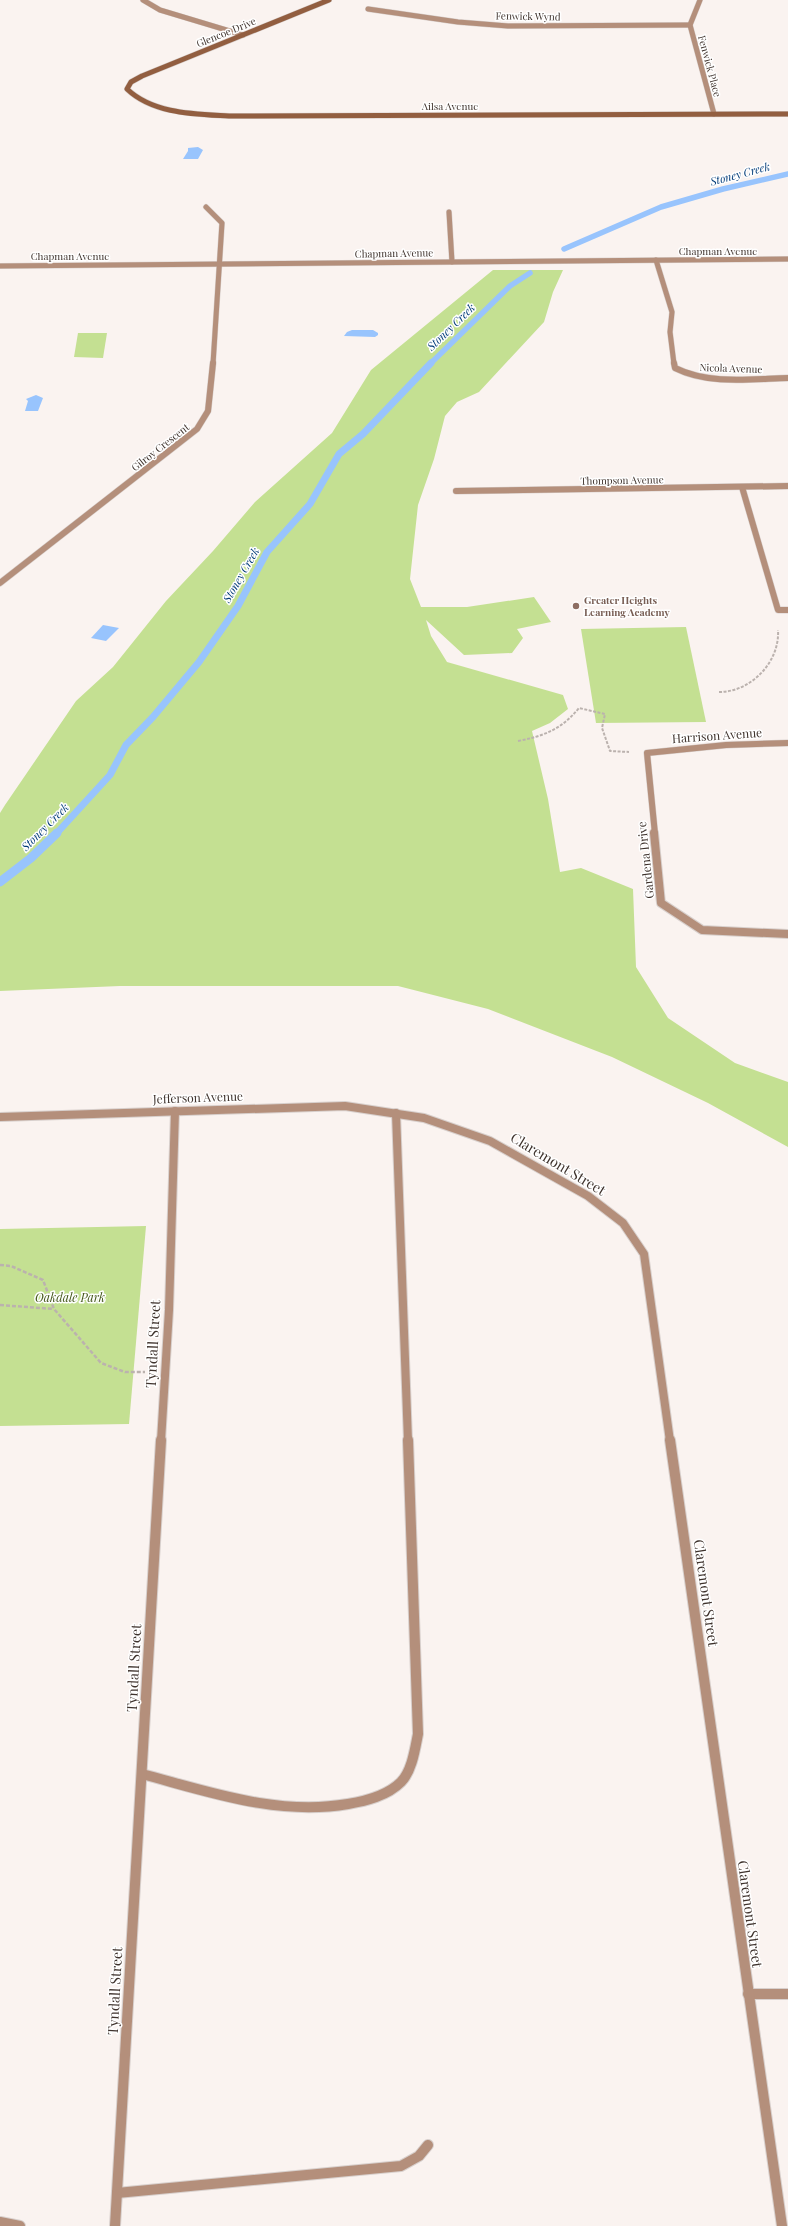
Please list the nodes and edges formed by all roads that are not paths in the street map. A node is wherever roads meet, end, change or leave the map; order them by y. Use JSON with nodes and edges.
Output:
{"nodes":[{"id":1,"x":143,"y":0,"type":"edge"},
{"id":2,"x":329,"y":0,"type":"edge"},
{"id":3,"x":700,"y":0,"type":"edge"},
{"id":4,"x":368,"y":9,"type":"dead end"},
{"id":5,"x":690,"y":25,"type":"junction"},
{"id":6,"x":243,"y":35,"type":"junction"},
{"id":7,"x":131,"y":82,"type":"joint"},
{"id":8,"x":714,"y":114,"type":"junction"},
{"id":9,"x":788,"y":114,"type":"edge"},
{"id":10,"x":206,"y":207,"type":"dead end"},
{"id":11,"x":449,"y":212,"type":"dead end"},
{"id":12,"x":788,"y":259,"type":"edge"},
{"id":13,"x":656,"y":260,"type":"junction"},
{"id":14,"x":452,"y":262,"type":"junction"},
{"id":15,"x":220,"y":264,"type":"junction"},
{"id":16,"x":0,"y":266,"type":"edge"},
{"id":17,"x":788,"y":378,"type":"edge"},
{"id":18,"x":788,"y":486,"type":"edge"},
{"id":19,"x":742,"y":487,"type":"junction"},
{"id":20,"x":456,"y":491,"type":"dead end"},
{"id":21,"x":0,"y":583,"type":"edge"},
{"id":22,"x":788,"y":610,"type":"edge"},
{"id":23,"x":788,"y":743,"type":"edge"},
{"id":24,"x":647,"y":753,"type":"joint"},
{"id":25,"x":788,"y":934,"type":"edge"},
{"id":26,"x":175,"y":1111,"type":"junction"},
{"id":27,"x":396,"y":1113,"type":"junction"},
{"id":28,"x":0,"y":1118,"type":"edge"},
{"id":29,"x":142,"y":1774,"type":"junction"},
{"id":30,"x":748,"y":1994,"type":"junction"},
{"id":31,"x":788,"y":1994,"type":"edge"},
{"id":32,"x":428,"y":2145,"type":"dead end"},
{"id":33,"x":117,"y":2193,"type":"junction"},
{"id":34,"x":0,"y":2222,"type":"edge"},
{"id":35,"x":20,"y":2226,"type":"edge"},
{"id":36,"x":115,"y":2226,"type":"edge"},
{"id":37,"x":782,"y":2226,"type":"edge"}],
"edges":[{"from":1,"to":6,"type":"street"},
{"from":2,"to":6,"type":"street","name":"Glencoe Drive"},
{"from":3,"to":5,"type":"street","name":"Fenwick Place"},
{"from":4,"to":5,"type":"street","name":"Fenwick Wynd"},
{"from":5,"to":8,"type":"street","name":"Fenwick Place"},
{"from":6,"to":7,"type":"street","name":"Glencoe Drive"},
{"from":7,"to":8,"type":"street","name":"Ailsa Avenue"},
{"from":8,"to":9,"type":"street","name":"Ailsa Avenue"},
{"from":10,"to":15,"type":"street","name":"Gilroy Crescent"},
{"from":11,"to":14,"type":"street"},
{"from":12,"to":13,"type":"street","name":"Chapman Avenue"},
{"from":13,"to":14,"type":"street","name":"Chapman Avenue"},
{"from":13,"to":17,"type":"street","name":"Nicola Avenue"},
{"from":14,"to":15,"type":"street","name":"Chapman Avenue"},
{"from":15,"to":16,"type":"street","name":"Chapman Avenue"},
{"from":15,"to":21,"type":"street","name":"Gilroy Crescent"},
{"from":18,"to":19,"type":"street","name":"Thompson Avenue"},
{"from":19,"to":20,"type":"street","name":"Thompson Avenue"},
{"from":19,"to":22,"type":"street"},
{"from":23,"to":24,"type":"street","name":"Harrison Avenue"},
{"from":24,"to":25,"type":"street","name":"Gardena Drive"},
{"from":26,"to":27,"type":"street","name":"Jefferson Avenue"},
{"from":26,"to":28,"type":"street","name":"Jefferson Avenue"},
{"from":26,"to":29,"type":"street","name":"Tyndall Street"},
{"from":27,"to":29,"type":"street"},
{"from":27,"to":30,"type":"street","name":"Claremont Street"},
{"from":29,"to":33,"type":"street","name":"Tyndall Street"},
{"from":30,"to":31,"type":"street"},
{"from":30,"to":37,"type":"street","name":"Claremont Street"},
{"from":32,"to":33,"type":"street"},
{"from":33,"to":36,"type":"street","name":"Tyndall Street"},
{"from":34,"to":35,"type":"street"}]}
